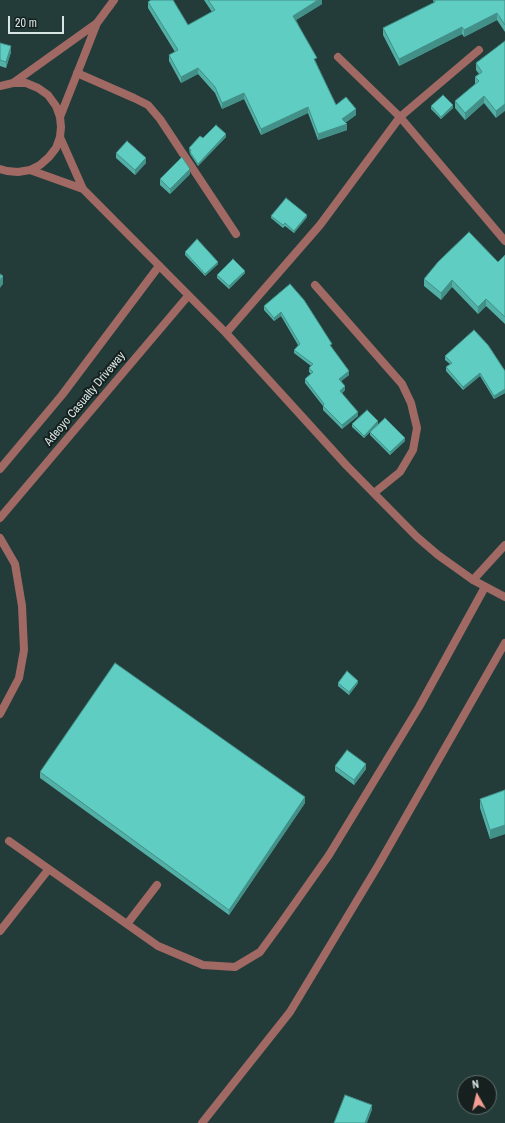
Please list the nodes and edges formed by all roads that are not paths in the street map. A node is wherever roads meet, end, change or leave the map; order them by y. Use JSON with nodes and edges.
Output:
{"nodes":[{"id":1,"x":114,"y":0,"type":"edge"},
{"id":2,"x":97,"y":23,"type":"junction"},
{"id":3,"x":479,"y":50,"type":"dead end"},
{"id":4,"x":338,"y":58,"type":"dead end"},
{"id":5,"x":77,"y":73,"type":"junction"},
{"id":6,"x":13,"y":83,"type":"junction"},
{"id":7,"x":0,"y":85,"type":"edge"},
{"id":8,"x":60,"y":117,"type":"junction"},
{"id":9,"x":400,"y":117,"type":"junction"},
{"id":10,"x":60,"y":137,"type":"junction"},
{"id":11,"x":0,"y":169,"type":"edge"},
{"id":12,"x":30,"y":170,"type":"junction"},
{"id":13,"x":83,"y":189,"type":"junction"},
{"id":14,"x":236,"y":234,"type":"dead end"},
{"id":15,"x":505,"y":241,"type":"edge"},
{"id":16,"x":159,"y":266,"type":"junction"},
{"id":17,"x":315,"y":285,"type":"dead end"},
{"id":18,"x":188,"y":296,"type":"junction"},
{"id":19,"x":226,"y":333,"type":"junction"},
{"id":20,"x":0,"y":469,"type":"edge"},
{"id":21,"x":374,"y":493,"type":"junction"},
{"id":22,"x":0,"y":518,"type":"edge"},
{"id":23,"x":0,"y":538,"type":"edge"},
{"id":24,"x":505,"y":545,"type":"edge"},
{"id":25,"x":473,"y":580,"type":"junction"},
{"id":26,"x":485,"y":587,"type":"junction"},
{"id":27,"x":505,"y":597,"type":"edge"},
{"id":28,"x":505,"y":643,"type":"edge"},
{"id":29,"x":0,"y":714,"type":"edge"},
{"id":30,"x":9,"y":841,"type":"dead end"},
{"id":31,"x":48,"y":870,"type":"junction"},
{"id":32,"x":157,"y":885,"type":"dead end"},
{"id":33,"x":127,"y":924,"type":"junction"},
{"id":34,"x":0,"y":931,"type":"edge"},
{"id":35,"x":202,"y":1123,"type":"edge"}],
"edges":[{"from":1,"to":2,"type":"street"},
{"from":2,"to":5,"type":"street"},
{"from":2,"to":6,"type":"street"},
{"from":3,"to":9,"type":"street"},
{"from":4,"to":9,"type":"street"},
{"from":5,"to":8,"type":"street"},
{"from":5,"to":14,"type":"street"},
{"from":6,"to":7,"type":"street"},
{"from":6,"to":8,"type":"street"},
{"from":8,"to":10,"type":"street"},
{"from":9,"to":15,"type":"street"},
{"from":9,"to":19,"type":"street"},
{"from":10,"to":12,"type":"street"},
{"from":10,"to":13,"type":"street"},
{"from":11,"to":12,"type":"street"},
{"from":12,"to":13,"type":"street"},
{"from":13,"to":16,"type":"street"},
{"from":16,"to":18,"type":"street"},
{"from":16,"to":20,"type":"street","name":"Adeoyo Casualty Driveway"},
{"from":17,"to":21,"type":"street"},
{"from":18,"to":19,"type":"street"},
{"from":18,"to":22,"type":"street","name":"Adeoyo Casualty Driveway"},
{"from":19,"to":21,"type":"street"},
{"from":21,"to":25,"type":"street"},
{"from":23,"to":29,"type":"street"},
{"from":24,"to":25,"type":"street"},
{"from":25,"to":26,"type":"street"},
{"from":26,"to":27,"type":"street"},
{"from":26,"to":33,"type":"street"},
{"from":28,"to":35,"type":"street"},
{"from":30,"to":31,"type":"street"},
{"from":31,"to":33,"type":"street"},
{"from":31,"to":34,"type":"street"},
{"from":32,"to":33,"type":"street"}]}
